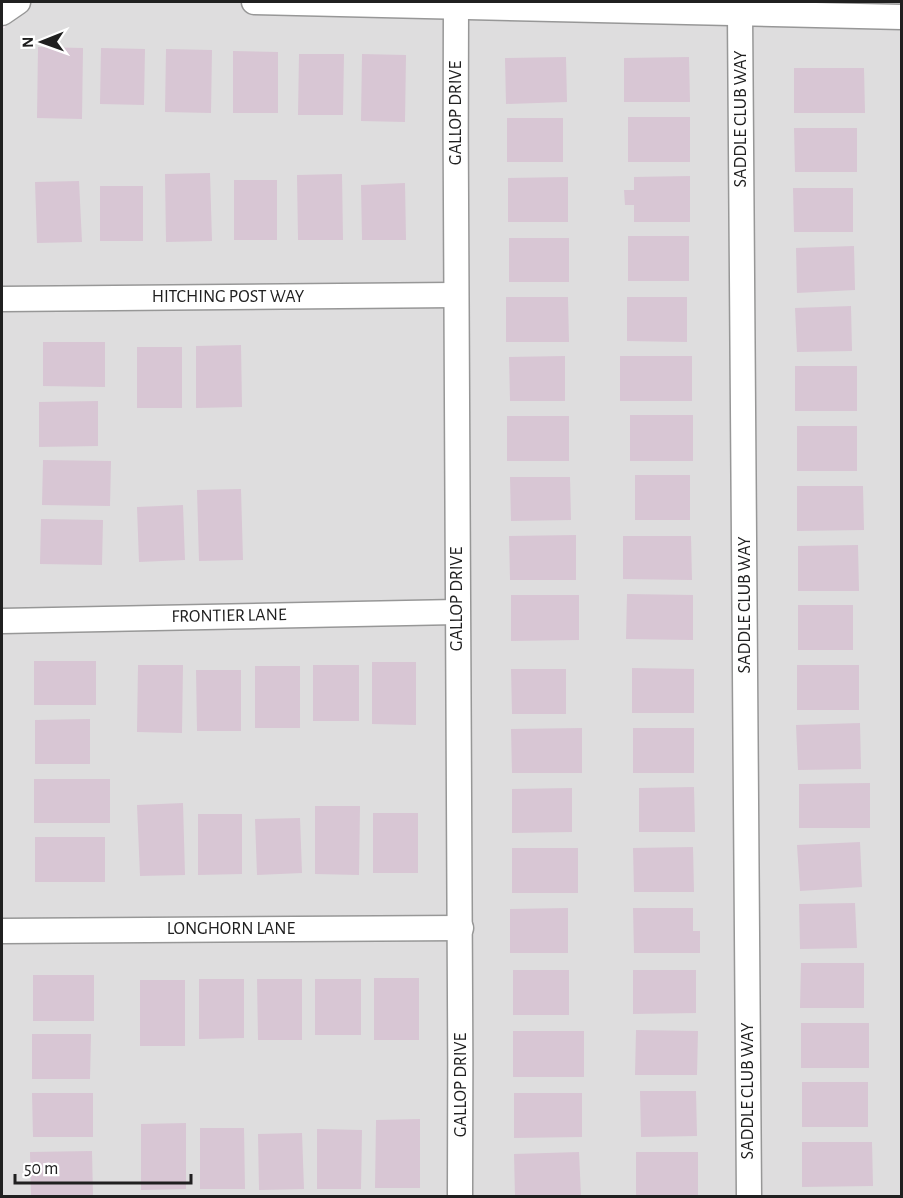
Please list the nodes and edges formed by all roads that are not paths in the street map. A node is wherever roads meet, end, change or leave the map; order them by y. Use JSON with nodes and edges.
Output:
{"nodes":[{"id":1,"x":254,"y":2,"type":"edge"},
{"id":2,"x":456,"y":4,"type":"edge"},
{"id":3,"x":740,"y":14,"type":"junction"},
{"id":4,"x":902,"y":18,"type":"edge"},
{"id":5,"x":455,"y":296,"type":"junction"},
{"id":6,"x":2,"y":299,"type":"edge"},
{"id":7,"x":457,"y":612,"type":"junction"},
{"id":8,"x":2,"y":621,"type":"edge"},
{"id":9,"x":461,"y":928,"type":"junction"},
{"id":10,"x":2,"y":931,"type":"edge"},
{"id":11,"x":460,"y":1197,"type":"edge"},
{"id":12,"x":749,"y":1197,"type":"edge"}],
"edges":[{"from":1,"to":2,"type":"street"},
{"from":2,"to":3,"type":"street"},
{"from":2,"to":5,"type":"street","name":"GALLOP DRIVE"},
{"from":3,"to":4,"type":"street"},
{"from":3,"to":12,"type":"street","name":"SADDLE CLUB WAY"},
{"from":5,"to":6,"type":"street","name":"HITCHING POST WAY"},
{"from":5,"to":7,"type":"street","name":"GALLOP DRIVE"},
{"from":7,"to":8,"type":"street","name":"FRONTIER LANE"},
{"from":7,"to":9,"type":"street","name":"GALLOP DRIVE"},
{"from":9,"to":10,"type":"street","name":"LONGHORN LANE"},
{"from":9,"to":11,"type":"street","name":"GALLOP DRIVE"}]}
